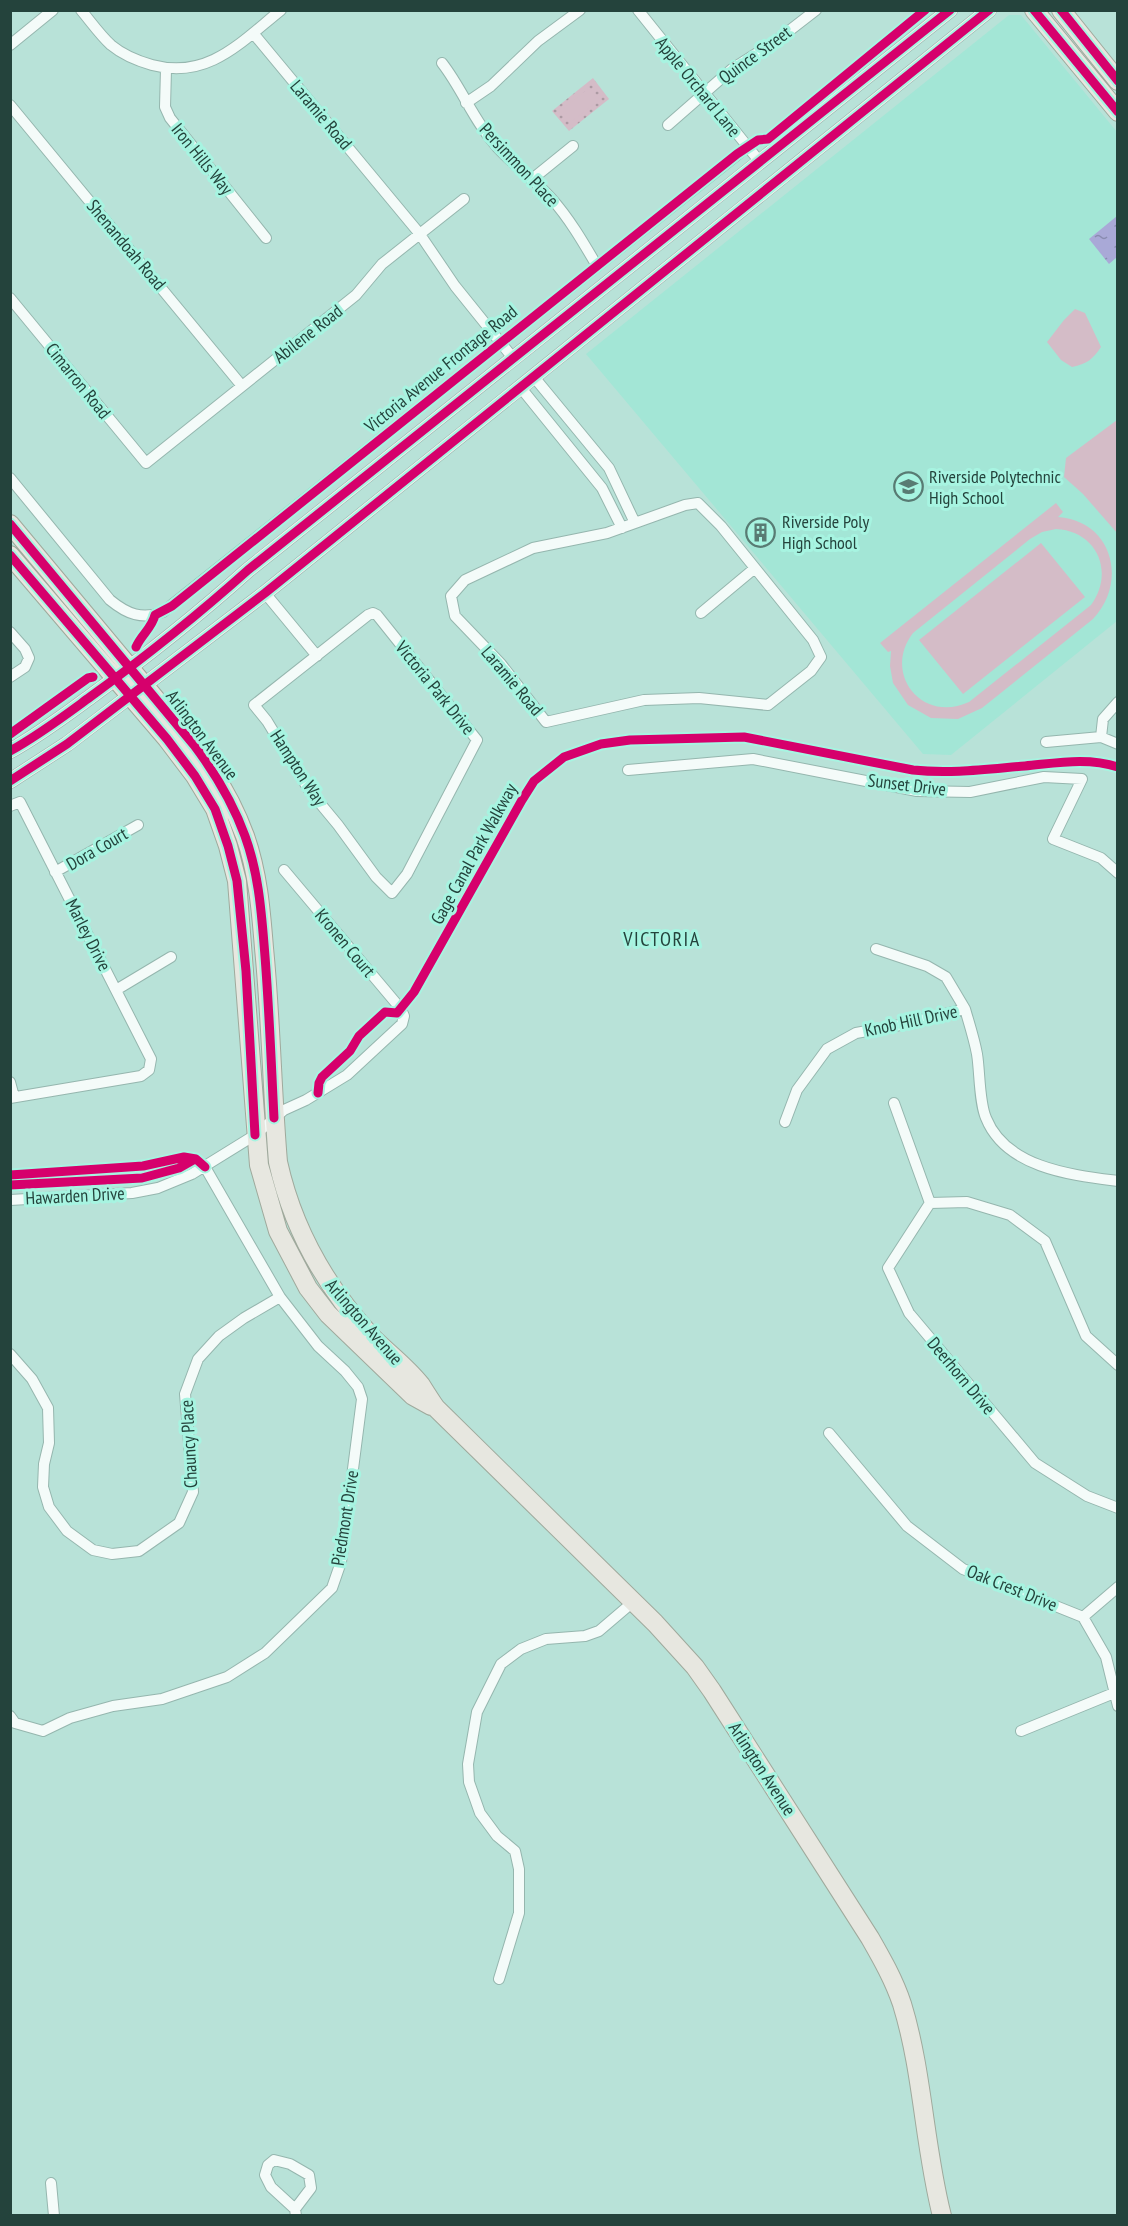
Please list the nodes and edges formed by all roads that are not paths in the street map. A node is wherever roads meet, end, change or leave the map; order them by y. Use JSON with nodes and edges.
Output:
{"nodes":[{"id":1,"x":53,"y":10,"type":"edge"},
{"id":2,"x":81,"y":10,"type":"edge"},
{"id":3,"x":281,"y":10,"type":"edge"},
{"id":4,"x":579,"y":10,"type":"edge"},
{"id":5,"x":638,"y":10,"type":"edge"},
{"id":6,"x":816,"y":10,"type":"edge"},
{"id":7,"x":950,"y":10,"type":"edge"},
{"id":8,"x":989,"y":10,"type":"edge"},
{"id":9,"x":1034,"y":10,"type":"edge"},
{"id":10,"x":1061,"y":10,"type":"edge"},
{"id":11,"x":253,"y":33,"type":"junction"},
{"id":12,"x":10,"y":45,"type":"edge"},
{"id":13,"x":442,"y":63,"type":"dead end"},
{"id":14,"x":166,"y":69,"type":"junction"},
{"id":15,"x":1118,"y":81,"type":"edge"},
{"id":16,"x":704,"y":94,"type":"junction"},
{"id":17,"x":466,"y":103,"type":"junction"},
{"id":18,"x":10,"y":105,"type":"edge"},
{"id":19,"x":1118,"y":112,"type":"edge"},
{"id":20,"x":668,"y":125,"type":"dead end"},
{"id":21,"x":573,"y":146,"type":"dead end"},
{"id":22,"x":747,"y":147,"type":"junction"},
{"id":23,"x":760,"y":162,"type":"junction"},
{"id":24,"x":531,"y":180,"type":"junction"},
{"id":25,"x":464,"y":199,"type":"dead end"},
{"id":26,"x":419,"y":233,"type":"junction"},
{"id":27,"x":266,"y":238,"type":"dead end"},
{"id":28,"x":597,"y":266,"type":"junction"},
{"id":29,"x":10,"y":298,"type":"edge"},
{"id":30,"x":501,"y":343,"type":"junction"},
{"id":31,"x":513,"y":358,"type":"junction"},
{"id":32,"x":534,"y":377,"type":"junction"},
{"id":33,"x":242,"y":386,"type":"junction"},
{"id":34,"x":521,"y":388,"type":"junction"},
{"id":35,"x":146,"y":463,"type":"joint"},
{"id":36,"x":10,"y":478,"type":"edge"},
{"id":37,"x":635,"y":523,"type":"junction"},
{"id":38,"x":10,"y":524,"type":"edge"},
{"id":39,"x":622,"y":528,"type":"junction"},
{"id":40,"x":10,"y":555,"type":"edge"},
{"id":41,"x":755,"y":568,"type":"junction"},
{"id":42,"x":265,"y":593,"type":"junction"},
{"id":43,"x":701,"y":613,"type":"dead end"},
{"id":44,"x":10,"y":632,"type":"edge"},
{"id":45,"x":316,"y":656,"type":"junction"},
{"id":46,"x":123,"y":673,"type":"junction"},
{"id":47,"x":10,"y":677,"type":"edge"},
{"id":48,"x":137,"y":690,"type":"junction"},
{"id":49,"x":1118,"y":702,"type":"edge"},
{"id":50,"x":1101,"y":737,"type":"junction"},
{"id":51,"x":1046,"y":742,"type":"dead end"},
{"id":52,"x":1118,"y":744,"type":"edge"},
{"id":53,"x":10,"y":752,"type":"edge"},
{"id":54,"x":628,"y":770,"type":"dead end"},
{"id":55,"x":10,"y":781,"type":"edge"},
{"id":56,"x":15,"y":804,"type":"edge"},
{"id":57,"x":138,"y":825,"type":"dead end"},
{"id":58,"x":285,"y":870,"type":"dead end"},
{"id":59,"x":55,"y":872,"type":"junction"},
{"id":60,"x":1118,"y":873,"type":"edge"},
{"id":61,"x":392,"y":893,"type":"joint"},
{"id":62,"x":876,"y":949,"type":"dead end"},
{"id":63,"x":171,"y":957,"type":"dead end"},
{"id":64,"x":116,"y":990,"type":"junction"},
{"id":65,"x":965,"y":1009,"type":"junction"},
{"id":66,"x":404,"y":1016,"type":"joint"},
{"id":67,"x":10,"y":1082,"type":"edge"},
{"id":68,"x":12,"y":1098,"type":"edge"},
{"id":69,"x":894,"y":1103,"type":"dead end"},
{"id":70,"x":274,"y":1118,"type":"junction"},
{"id":71,"x":784,"y":1122,"type":"dead end"},
{"id":72,"x":255,"y":1135,"type":"junction"},
{"id":73,"x":205,"y":1167,"type":"junction"},
{"id":74,"x":1118,"y":1181,"type":"edge"},
{"id":75,"x":10,"y":1200,"type":"edge"},
{"id":76,"x":930,"y":1203,"type":"junction"},
{"id":77,"x":280,"y":1297,"type":"junction"},
{"id":78,"x":10,"y":1354,"type":"edge"},
{"id":79,"x":1118,"y":1365,"type":"edge"},
{"id":80,"x":436,"y":1408,"type":"junction"},
{"id":81,"x":829,"y":1432,"type":"dead end"},
{"id":82,"x":1118,"y":1508,"type":"edge"},
{"id":83,"x":1118,"y":1587,"type":"edge"},
{"id":84,"x":633,"y":1602,"type":"junction"},
{"id":85,"x":1083,"y":1617,"type":"junction"},
{"id":86,"x":1114,"y":1693,"type":"junction"},
{"id":87,"x":1118,"y":1706,"type":"edge"},
{"id":88,"x":10,"y":1716,"type":"edge"},
{"id":89,"x":1021,"y":1731,"type":"dead end"},
{"id":90,"x":499,"y":1979,"type":"dead end"},
{"id":91,"x":51,"y":2183,"type":"dead end"},
{"id":92,"x":296,"y":2212,"type":"edge"},
{"id":93,"x":54,"y":2216,"type":"edge"},
{"id":94,"x":942,"y":2216,"type":"edge"}],
"edges":[{"from":1,"to":12,"type":"street"},
{"from":2,"to":14,"type":"street"},
{"from":3,"to":11,"type":"street"},
{"from":4,"to":17,"type":"street"},
{"from":5,"to":16,"type":"street","name":"Apple Orchard Lane"},
{"from":6,"to":16,"type":"street","name":"Quince Street"},
{"from":7,"to":23,"type":"main road"},
{"from":8,"to":32,"type":"main road"},
{"from":9,"to":19,"type":"main road"},
{"from":10,"to":15,"type":"main road"},
{"from":11,"to":14,"type":"street"},
{"from":11,"to":26,"type":"street","name":"Laramie Road"},
{"from":13,"to":17,"type":"street","name":"Persimmon Place"},
{"from":14,"to":27,"type":"street","name":"Iron Hills Way"},
{"from":16,"to":20,"type":"street","name":"Quince Street"},
{"from":16,"to":22,"type":"street","name":"Apple Orchard Lane"},
{"from":17,"to":24,"type":"street","name":"Persimmon Place"},
{"from":18,"to":33,"type":"street","name":"Shenandoah Road"},
{"from":21,"to":24,"type":"street"},
{"from":22,"to":23,"type":"street","name":"Apple Orchard Lane"},
{"from":22,"to":28,"type":"street","name":"Victoria Avenue Frontage Road"},
{"from":23,"to":31,"type":"main road"},
{"from":24,"to":28,"type":"street","name":"Persimmon Place"},
{"from":25,"to":26,"type":"street","name":"Abilene Road"},
{"from":26,"to":30,"type":"street","name":"Laramie Road"},
{"from":26,"to":33,"type":"street","name":"Abilene Road"},
{"from":28,"to":30,"type":"street","name":"Victoria Avenue Frontage Road"},
{"from":29,"to":35,"type":"street","name":"Cimarron Road"},
{"from":30,"to":31,"type":"street","name":"Laramie Road"},
{"from":30,"to":36,"type":"street","name":"Victoria Avenue Frontage Road"},
{"from":31,"to":46,"type":"main road"},
{"from":32,"to":34,"type":"main road"},
{"from":32,"to":37,"type":"street"},
{"from":33,"to":35,"type":"street","name":"Abilene Road"},
{"from":34,"to":39,"type":"street"},
{"from":34,"to":42,"type":"main road"},
{"from":37,"to":39,"type":"street","name":"Laramie Road"},
{"from":37,"to":41,"type":"street","name":"Laramie Road"},
{"from":38,"to":46,"type":"main road","name":"Arlington Avenue"},
{"from":39,"to":41,"type":"street","name":"Laramie Road"},
{"from":40,"to":46,"type":"main road","name":"Arlington Avenue"},
{"from":41,"to":43,"type":"street"},
{"from":42,"to":45,"type":"street"},
{"from":42,"to":48,"type":"main road"},
{"from":44,"to":47,"type":"street"},
{"from":45,"to":61,"type":"street","name":"Hampton Way"},
{"from":45,"to":61,"type":"street","name":"Victoria Park Drive"},
{"from":46,"to":48,"type":"main road","name":"Arlington Avenue"},
{"from":46,"to":53,"type":"main road"},
{"from":48,"to":55,"type":"main road"},
{"from":48,"to":70,"type":"main road","name":"Arlington Avenue"},
{"from":48,"to":72,"type":"main road","name":"Arlington Avenue"},
{"from":49,"to":50,"type":"street"},
{"from":50,"to":51,"type":"street"},
{"from":50,"to":52,"type":"street"},
{"from":54,"to":60,"type":"street","name":"Sunset Drive"},
{"from":56,"to":59,"type":"street","name":"Marley Drive"},
{"from":57,"to":59,"type":"street","name":"Dora Court"},
{"from":58,"to":66,"type":"street","name":"Kronen Court"},
{"from":59,"to":64,"type":"street","name":"Marley Drive"},
{"from":62,"to":65,"type":"street"},
{"from":63,"to":64,"type":"street"},
{"from":64,"to":68,"type":"street","name":"Marley Drive"},
{"from":65,"to":71,"type":"street","name":"Knob Hill Drive"},
{"from":65,"to":74,"type":"street","name":"Knob Hill Drive"},
{"from":66,"to":70,"type":"street","name":"Hawarden Drive"},
{"from":67,"to":68,"type":"street"},
{"from":69,"to":76,"type":"street"},
{"from":70,"to":72,"type":"street","name":"Hawarden Drive"},
{"from":70,"to":80,"type":"main road","name":"Arlington Avenue"},
{"from":72,"to":73,"type":"street","name":"Hawarden Drive"},
{"from":72,"to":80,"type":"main road","name":"Arlington Avenue"},
{"from":73,"to":75,"type":"street","name":"Hawarden Drive"},
{"from":73,"to":77,"type":"street","name":"Piedmont Drive"},
{"from":76,"to":79,"type":"street"},
{"from":76,"to":82,"type":"street","name":"Deerhorn Drive"},
{"from":77,"to":78,"type":"street","name":"Chauncy Place"},
{"from":77,"to":88,"type":"street","name":"Piedmont Drive"},
{"from":80,"to":84,"type":"main road","name":"Arlington Avenue"},
{"from":81,"to":85,"type":"street","name":"Oak Crest Drive"},
{"from":83,"to":85,"type":"street"},
{"from":84,"to":90,"type":"street"},
{"from":84,"to":94,"type":"main road","name":"Arlington Avenue"},
{"from":85,"to":86,"type":"street"},
{"from":86,"to":87,"type":"street"},
{"from":86,"to":89,"type":"street"},
{"from":91,"to":93,"type":"street"},
{"from":92,"to":92,"type":"street"}]}
